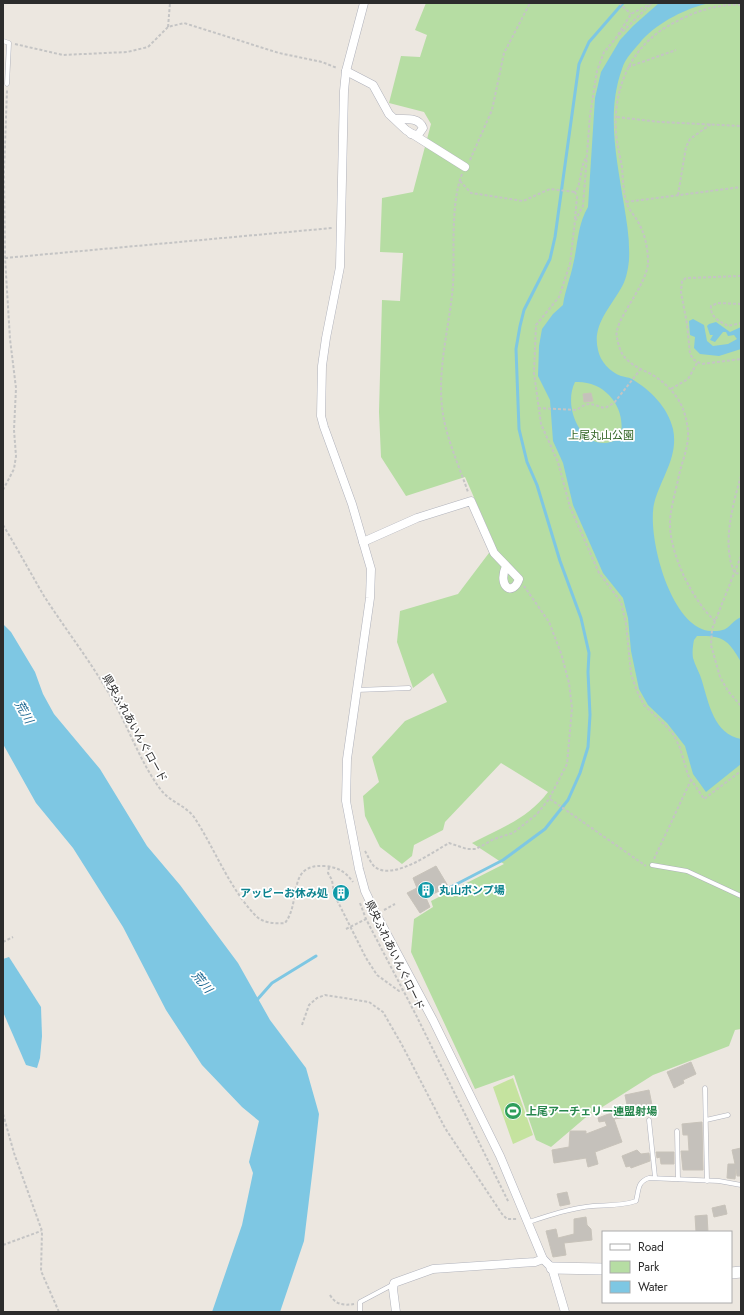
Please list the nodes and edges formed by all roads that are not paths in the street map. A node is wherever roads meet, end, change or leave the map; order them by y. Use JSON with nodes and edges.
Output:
{"nodes":[{"id":1,"x":364,"y":3,"type":"edge"},
{"id":2,"x":3,"y":41,"type":"edge"},
{"id":3,"x":6,"y":66,"type":"edge"},
{"id":4,"x":346,"y":71,"type":"junction"},
{"id":5,"x":7,"y":84,"type":"road end"},
{"id":6,"x":396,"y":119,"type":"junction"},
{"id":7,"x":411,"y":134,"type":"junction"},
{"id":8,"x":465,"y":168,"type":"road end"},
{"id":9,"x":363,"y":542,"type":"junction"},
{"id":10,"x":506,"y":566,"type":"junction"},
{"id":11,"x":409,"y":688,"type":"dead end"},
{"id":12,"x":357,"y":690,"type":"junction"},
{"id":13,"x":652,"y":865,"type":"road end"},
{"id":14,"x":741,"y":896,"type":"edge"},
{"id":15,"x":705,"y":1088,"type":"dead end"},
{"id":16,"x":728,"y":1115,"type":"dead end"},
{"id":17,"x":649,"y":1120,"type":"dead end"},
{"id":18,"x":706,"y":1120,"type":"junction"},
{"id":19,"x":677,"y":1131,"type":"dead end"},
{"id":20,"x":655,"y":1177,"type":"junction"},
{"id":21,"x":678,"y":1179,"type":"junction"},
{"id":22,"x":707,"y":1181,"type":"junction"},
{"id":23,"x":741,"y":1185,"type":"edge"},
{"id":24,"x":523,"y":1218,"type":"junction"},
{"id":25,"x":543,"y":1259,"type":"junction"},
{"id":26,"x":552,"y":1268,"type":"junction"},
{"id":27,"x":602,"y":1269,"type":"edge"},
{"id":28,"x":394,"y":1283,"type":"junction"},
{"id":29,"x":360,"y":1312,"type":"edge"},
{"id":30,"x":396,"y":1312,"type":"edge"},
{"id":31,"x":565,"y":1312,"type":"edge"}],
"edges":[{"from":1,"to":4,"type":"street"},
{"from":2,"to":3,"type":"lane"},
{"from":3,"to":5,"type":"lane"},
{"from":4,"to":6,"type":"street"},
{"from":4,"to":9,"type":"street"},
{"from":6,"to":7,"type":"street"},
{"from":6,"to":7,"type":"street"},
{"from":7,"to":8,"type":"street"},
{"from":9,"to":10,"type":"street"},
{"from":9,"to":12,"type":"street"},
{"from":10,"to":10,"type":"street"},
{"from":11,"to":12,"type":"lane"},
{"from":12,"to":24,"type":"street"},
{"from":13,"to":14,"type":"lane"},
{"from":15,"to":18,"type":"lane"},
{"from":16,"to":18,"type":"lane"},
{"from":17,"to":20,"type":"lane"},
{"from":18,"to":22,"type":"lane"},
{"from":19,"to":21,"type":"lane"},
{"from":20,"to":21,"type":"lane"},
{"from":20,"to":24,"type":"lane"},
{"from":21,"to":22,"type":"lane"},
{"from":22,"to":23,"type":"lane"},
{"from":24,"to":25,"type":"street"},
{"from":25,"to":26,"type":"street"},
{"from":25,"to":28,"type":"street"},
{"from":26,"to":27,"type":"street"},
{"from":26,"to":31,"type":"street"},
{"from":28,"to":29,"type":"lane"},
{"from":28,"to":30,"type":"street"}]}
